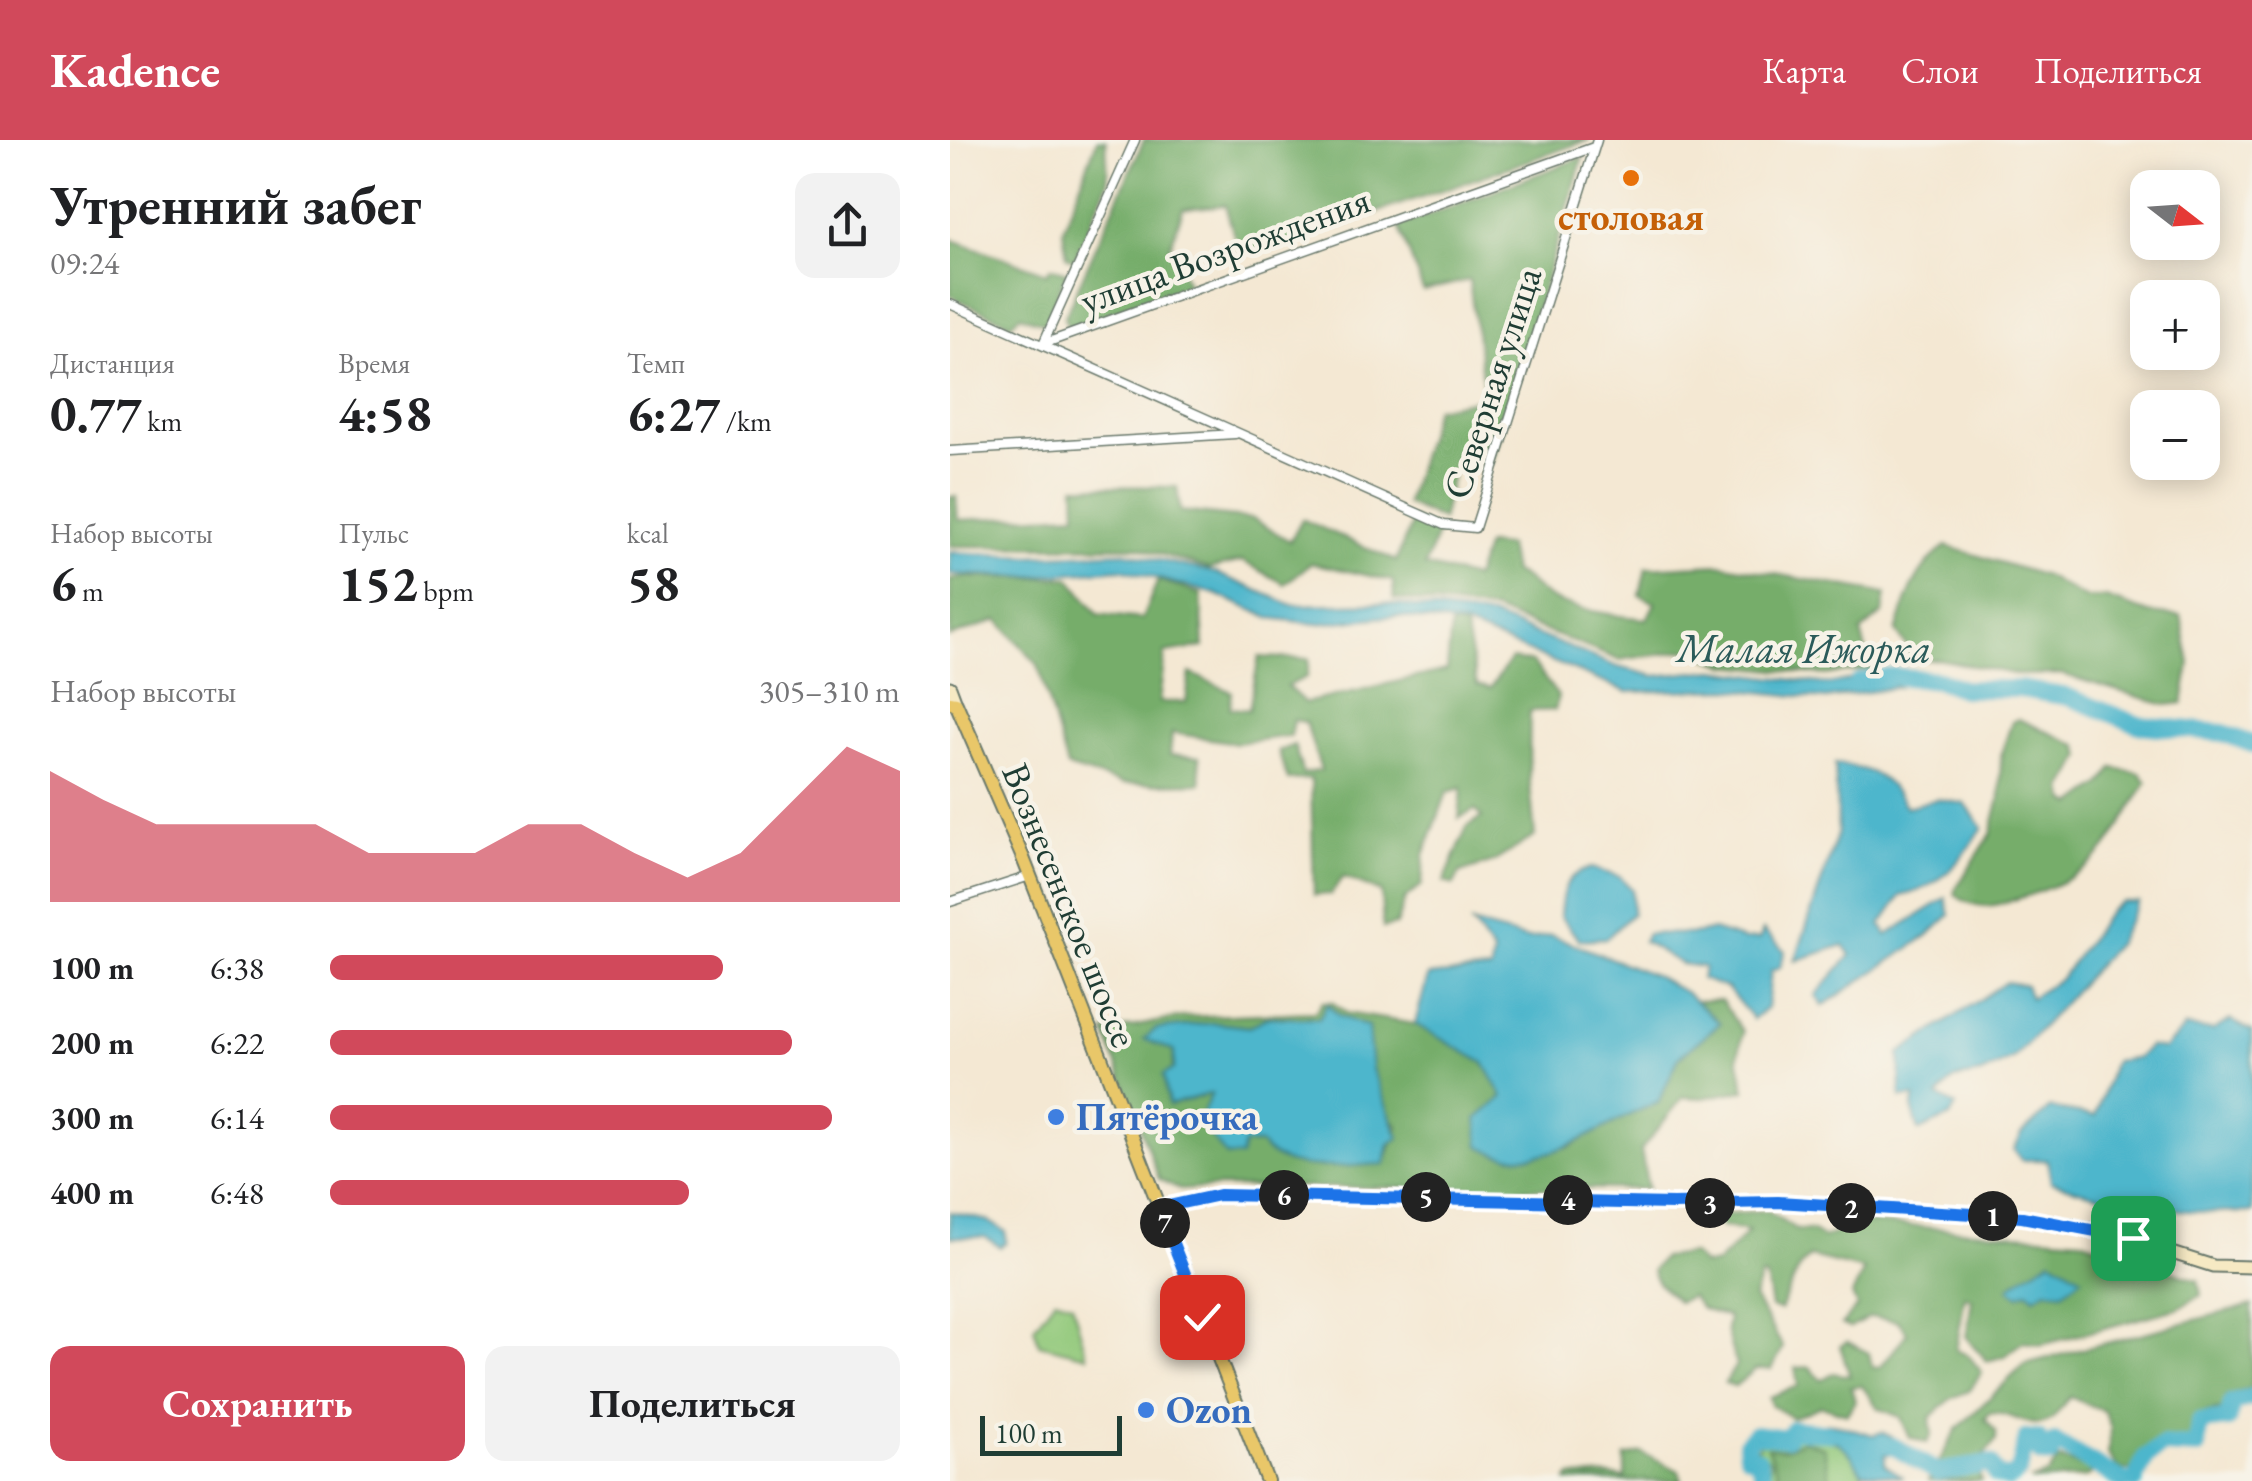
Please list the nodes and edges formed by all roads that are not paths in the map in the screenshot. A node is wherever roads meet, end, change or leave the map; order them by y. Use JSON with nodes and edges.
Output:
{"nodes":[{"id":1,"x":1136,"y":140,"type":"edge"},
{"id":2,"x":1596,"y":143,"type":"edge"},
{"id":3,"x":950,"y":304,"type":"edge"},
{"id":4,"x":1043,"y":344,"type":"junction"},
{"id":5,"x":1240,"y":434,"type":"junction"},
{"id":6,"x":950,"y":451,"type":"edge"},
{"id":7,"x":950,"y":687,"type":"edge"},
{"id":8,"x":953,"y":702,"type":"edge"},
{"id":9,"x":956,"y":719,"type":"edge"},
{"id":10,"x":1030,"y":876,"type":"junction"},
{"id":11,"x":950,"y":902,"type":"edge"},
{"id":12,"x":1159,"y":1208,"type":"junction"},
{"id":13,"x":2252,"y":1267,"type":"edge"},
{"id":14,"x":1267,"y":1481,"type":"edge"}],
"edges":[{"from":1,"to":4,"type":"street"},
{"from":2,"to":4,"type":"street","name":"улица Возрождения"},
{"from":2,"to":5,"type":"street","name":"Северная улица"},
{"from":3,"to":4,"type":"street"},
{"from":4,"to":5,"type":"street"},
{"from":5,"to":6,"type":"street"},
{"from":7,"to":8,"type":"street","name":"Вознесенское шоссе"},
{"from":8,"to":9,"type":"main road","name":"Вознесенское шоссе"},
{"from":9,"to":10,"type":"main road","name":"Вознесенское шоссе"},
{"from":10,"to":11,"type":"street"},
{"from":10,"to":12,"type":"main road","name":"Вознесенское шоссе"},
{"from":12,"to":13,"type":"street"},
{"from":12,"to":14,"type":"main road","name":"Вознесенское шоссе"}]}
